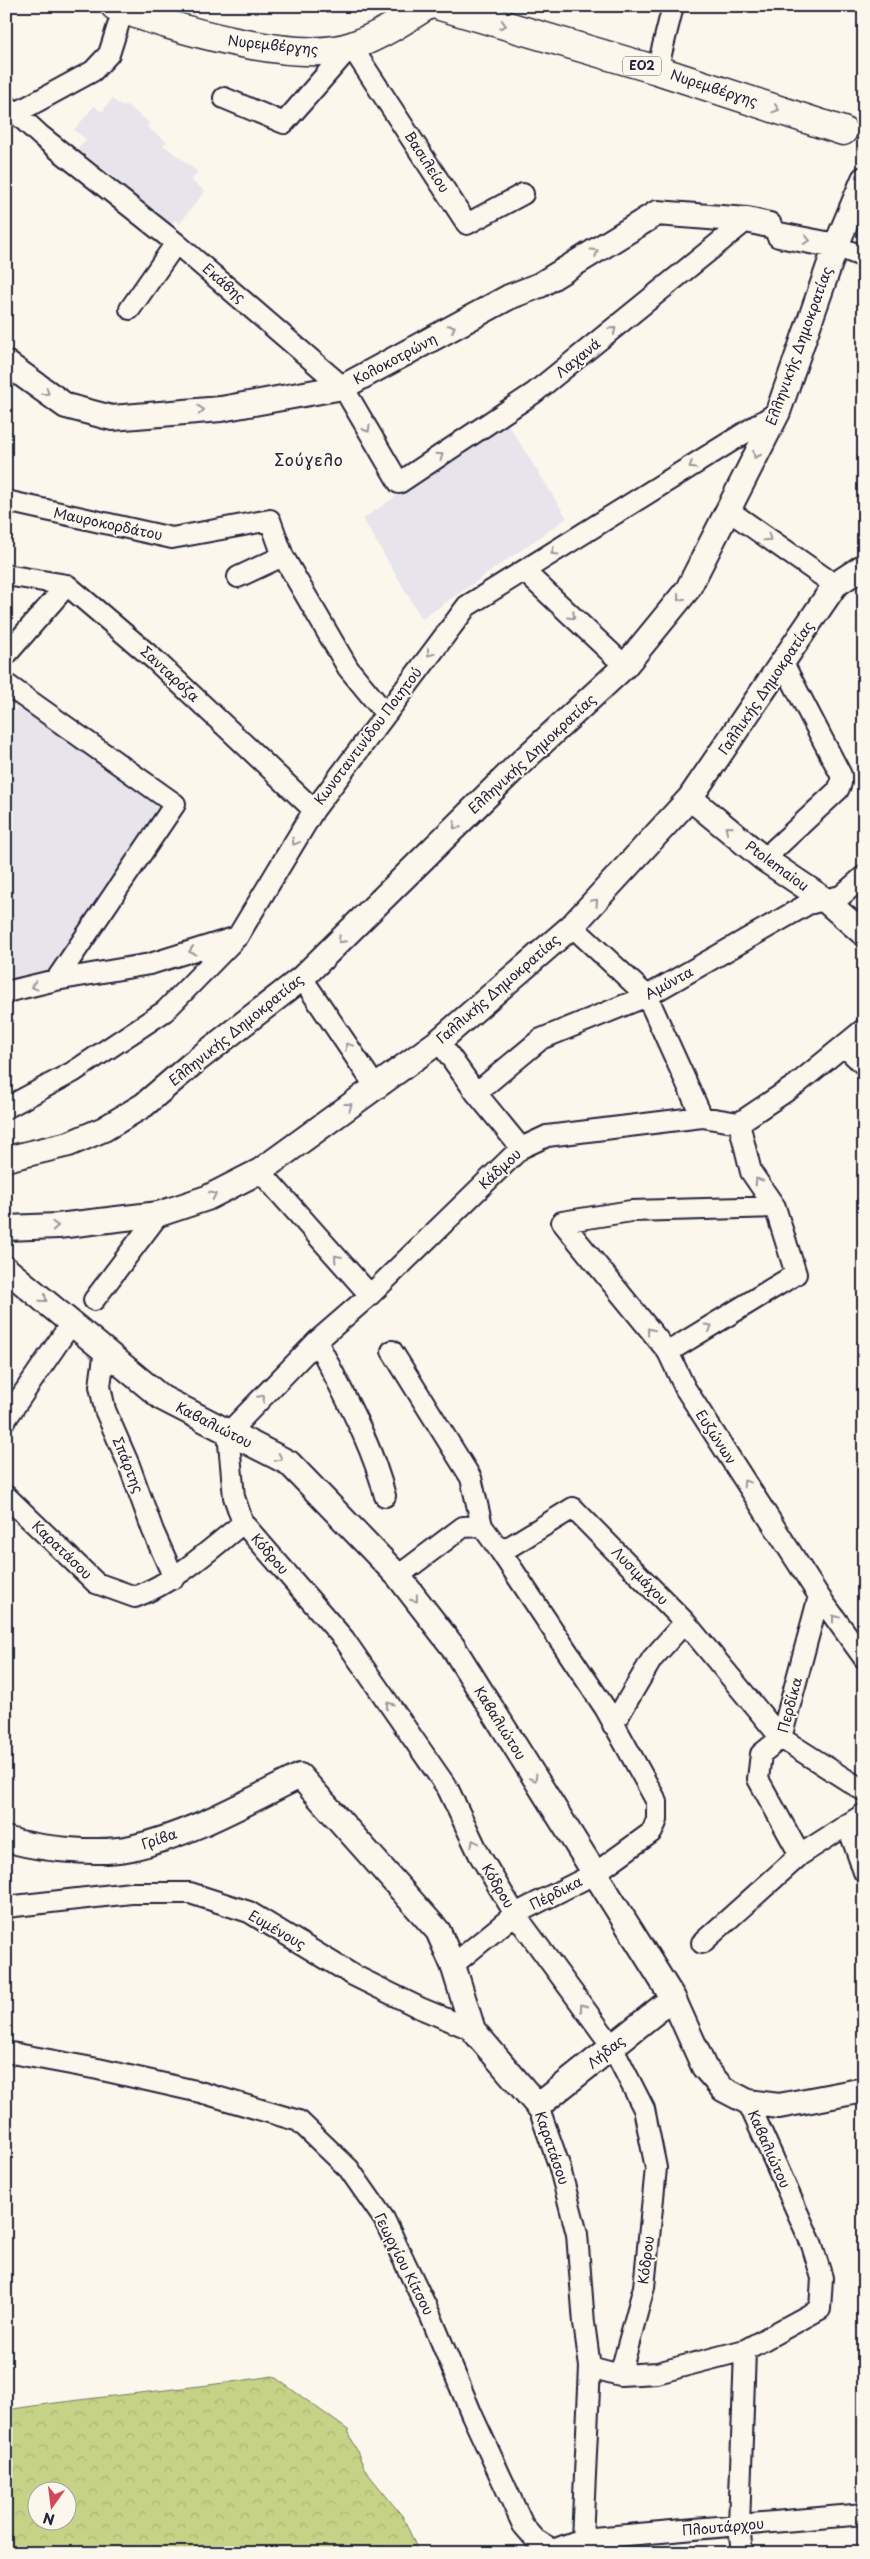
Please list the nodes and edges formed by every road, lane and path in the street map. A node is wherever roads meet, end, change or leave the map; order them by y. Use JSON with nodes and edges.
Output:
{"nodes":[{"id":1,"x":426,"y":6,"type":"edge"},
{"id":2,"x":440,"y":6,"type":"edge"},
{"id":3,"x":673,"y":6,"type":"edge"},
{"id":4,"x":119,"y":8,"type":"edge"},
{"id":5,"x":351,"y":46,"type":"junction"},
{"id":6,"x":657,"y":70,"type":"junction"},
{"id":7,"x":224,"y":98,"type":"dead end"},
{"id":8,"x":11,"y":109,"type":"edge"},
{"id":9,"x":854,"y":134,"type":"edge"},
{"id":10,"x":864,"y":180,"type":"edge"},
{"id":11,"x":522,"y":194,"type":"dead end"},
{"id":12,"x":747,"y":220,"type":"junction"},
{"id":13,"x":176,"y":243,"type":"junction"},
{"id":14,"x":836,"y":246,"type":"junction"},
{"id":15,"x":864,"y":257,"type":"edge"},
{"id":16,"x":130,"y":309,"type":"dead end"},
{"id":17,"x":6,"y":363,"type":"edge"},
{"id":18,"x":343,"y":387,"type":"junction"},
{"id":19,"x":778,"y":412,"type":"junction"},
{"id":20,"x":399,"y":483,"type":"joint"},
{"id":21,"x":6,"y":502,"type":"edge"},
{"id":22,"x":728,"y":510,"type":"junction"},
{"id":23,"x":283,"y":556,"type":"junction"},
{"id":24,"x":864,"y":566,"type":"edge"},
{"id":25,"x":524,"y":571,"type":"junction"},
{"id":26,"x":6,"y":575,"type":"edge"},
{"id":27,"x":238,"y":577,"type":"dead end"},
{"id":28,"x":66,"y":585,"type":"junction"},
{"id":29,"x":835,"y":585,"type":"junction"},
{"id":30,"x":6,"y":655,"type":"edge"},
{"id":31,"x":783,"y":663,"type":"junction"},
{"id":32,"x":624,"y":666,"type":"junction"},
{"id":33,"x":6,"y":684,"type":"edge"},
{"id":34,"x":385,"y":713,"type":"junction"},
{"id":35,"x":690,"y":798,"type":"junction"},
{"id":36,"x":314,"y":810,"type":"junction"},
{"id":37,"x":764,"y":859,"type":"junction"},
{"id":38,"x":864,"y":876,"type":"edge"},
{"id":39,"x":825,"y":900,"type":"junction"},
{"id":40,"x":572,"y":926,"type":"junction"},
{"id":41,"x":864,"y":934,"type":"edge"},
{"id":42,"x":238,"y":936,"type":"junction"},
{"id":43,"x":302,"y":978,"type":"junction"},
{"id":44,"x":56,"y":980,"type":"junction"},
{"id":45,"x":6,"y":992,"type":"edge"},
{"id":46,"x":647,"y":996,"type":"junction"},
{"id":47,"x":864,"y":1029,"type":"edge"},
{"id":48,"x":439,"y":1041,"type":"junction"},
{"id":49,"x":844,"y":1046,"type":"junction"},
{"id":50,"x":864,"y":1065,"type":"edge"},
{"id":51,"x":376,"y":1086,"type":"junction"},
{"id":52,"x":476,"y":1093,"type":"junction"},
{"id":53,"x":6,"y":1108,"type":"edge"},
{"id":54,"x":702,"y":1117,"type":"junction"},
{"id":55,"x":740,"y":1123,"type":"junction"},
{"id":56,"x":521,"y":1148,"type":"junction"},
{"id":57,"x":6,"y":1159,"type":"edge"},
{"id":58,"x":260,"y":1171,"type":"junction"},
{"id":59,"x":775,"y":1207,"type":"junction"},
{"id":60,"x":159,"y":1214,"type":"junction"},
{"id":61,"x":6,"y":1228,"type":"edge"},
{"id":62,"x":9,"y":1278,"type":"edge"},
{"id":63,"x":370,"y":1295,"type":"junction"},
{"id":64,"x":94,"y":1300,"type":"dead end"},
{"id":65,"x":72,"y":1322,"type":"junction"},
{"id":66,"x":317,"y":1341,"type":"junction"},
{"id":67,"x":105,"y":1349,"type":"junction"},
{"id":68,"x":392,"y":1352,"type":"dead end"},
{"id":69,"x":668,"y":1352,"type":"junction"},
{"id":70,"x":6,"y":1419,"type":"edge"},
{"id":71,"x":228,"y":1433,"type":"junction"},
{"id":72,"x":6,"y":1496,"type":"edge"},
{"id":73,"x":385,"y":1496,"type":"dead end"},
{"id":74,"x":242,"y":1523,"type":"junction"},
{"id":75,"x":482,"y":1526,"type":"junction"},
{"id":76,"x":501,"y":1552,"type":"junction"},
{"id":77,"x":398,"y":1576,"type":"junction"},
{"id":78,"x":174,"y":1578,"type":"junction"},
{"id":79,"x":819,"y":1596,"type":"junction"},
{"id":80,"x":685,"y":1622,"type":"junction"},
{"id":81,"x":864,"y":1658,"type":"edge"},
{"id":82,"x":613,"y":1725,"type":"junction"},
{"id":83,"x":781,"y":1738,"type":"junction"},
{"id":84,"x":300,"y":1776,"type":"joint"},
{"id":85,"x":864,"y":1791,"type":"edge"},
{"id":86,"x":856,"y":1819,"type":"edge"},
{"id":87,"x":6,"y":1839,"type":"edge"},
{"id":88,"x":800,"y":1856,"type":"junction"},
{"id":89,"x":864,"y":1872,"type":"edge"},
{"id":90,"x":594,"y":1874,"type":"junction"},
{"id":91,"x":6,"y":1907,"type":"edge"},
{"id":92,"x":515,"y":1914,"type":"junction"},
{"id":93,"x":702,"y":1943,"type":"dead end"},
{"id":94,"x":453,"y":1965,"type":"junction"},
{"id":95,"x":673,"y":1998,"type":"junction"},
{"id":96,"x":473,"y":2030,"type":"junction"},
{"id":97,"x":612,"y":2046,"type":"junction"},
{"id":98,"x":6,"y":2052,"type":"edge"},
{"id":99,"x":864,"y":2090,"type":"edge"},
{"id":100,"x":748,"y":2102,"type":"junction"},
{"id":101,"x":538,"y":2106,"type":"junction"},
{"id":102,"x":745,"y":2350,"type":"junction"},
{"id":103,"x":590,"y":2367,"type":"junction"},
{"id":104,"x":620,"y":2375,"type":"junction"},
{"id":105,"x":864,"y":2514,"type":"edge"},
{"id":106,"x":739,"y":2526,"type":"junction"},
{"id":107,"x":582,"y":2539,"type":"junction"},
{"id":108,"x":553,"y":2551,"type":"edge"},
{"id":109,"x":742,"y":2553,"type":"edge"}],
"edges":[{"from":1,"to":5,"type":"main road","name":"Νυρεμβέργης"},
{"from":2,"to":6,"type":"main road","name":"Νυρεμβέργης","number":"ΕΟ2","one_way":true},
{"from":3,"to":6,"type":"street"},
{"from":4,"to":5,"type":"main road","name":"Νυρεμβέργης"},
{"from":4,"to":8,"type":"street","name":"Εκάβης"},
{"from":5,"to":7,"type":"street"},
{"from":5,"to":11,"type":"street","name":"Βασιλείου"},
{"from":6,"to":9,"type":"main road","name":"Νυρεμβέργης","number":"ΕΟ2","one_way":true},
{"from":8,"to":13,"type":"street","name":"Εκάβης"},
{"from":10,"to":14,"type":"street","name":"Ελληνικής Δημοκρατίας"},
{"from":12,"to":14,"type":"street","name":"Κολοκοτρώνη","one_way":true},
{"from":18,"to":12,"type":"street","name":"Κολοκοτρώνη","one_way":true},
{"from":20,"to":12,"type":"street","name":"Λαχανά","one_way":true},
{"from":13,"to":16,"type":"street"},
{"from":13,"to":18,"type":"street","name":"Εκάβης"},
{"from":14,"to":15,"type":"street"},
{"from":14,"to":19,"type":"street","name":"Ελληνικής Δημοκρατίας"},
{"from":17,"to":18,"type":"street","name":"Κολοκοτρώνη","one_way":true},
{"from":18,"to":20,"type":"street","name":"Εκάβης","one_way":true},
{"from":19,"to":22,"type":"street","name":"Ελληνικής Δημοκρατίας","one_way":true},
{"from":19,"to":25,"type":"street","name":"Κωνσταντινίδου Ποιητού","one_way":true},
{"from":21,"to":23,"type":"street","name":"Μαυροκορδάτου"},
{"from":22,"to":29,"type":"street","one_way":true},
{"from":22,"to":32,"type":"street","name":"Ελληνικής Δημοκρατίας","one_way":true},
{"from":23,"to":27,"type":"street"},
{"from":23,"to":34,"type":"street"},
{"from":24,"to":29,"type":"street","name":"Γαλλικής Δημοκρατίας"},
{"from":25,"to":32,"type":"street","one_way":true},
{"from":25,"to":34,"type":"street","name":"Κωνσταντινίδου Ποιητού","one_way":true},
{"from":26,"to":28,"type":"street"},
{"from":28,"to":30,"type":"street"},
{"from":28,"to":36,"type":"street","name":"Σανταρόζα"},
{"from":29,"to":31,"type":"street","name":"Γαλλικής Δημοκρατίας"},
{"from":31,"to":35,"type":"street","name":"Γαλλικής Δημοκρατίας"},
{"from":31,"to":37,"type":"street"},
{"from":32,"to":43,"type":"street","name":"Ελληνικής Δημοκρατίας","one_way":true},
{"from":33,"to":44,"type":"street"},
{"from":34,"to":36,"type":"street","name":"Κωνσταντινίδου Ποιητού"},
{"from":37,"to":35,"type":"street","name":"Ptolemaiou","one_way":true},
{"from":40,"to":35,"type":"street","name":"Γαλλικής Δημοκρατίας","one_way":true},
{"from":36,"to":42,"type":"street","name":"Κωνσταντινίδου Ποιητού","one_way":true},
{"from":37,"to":39,"type":"street","name":"Ptolemaiou"},
{"from":38,"to":39,"type":"street","name":"Αμύντα"},
{"from":39,"to":41,"type":"street","name":"Ptolemaiou"},
{"from":39,"to":46,"type":"street","name":"Αμύντα"},
{"from":40,"to":46,"type":"street"},
{"from":40,"to":48,"type":"street","name":"Γαλλικής Δημοκρατίας"},
{"from":42,"to":44,"type":"street","one_way":true},
{"from":42,"to":53,"type":"street","name":"Κωνσταντινίδου Ποιητού"},
{"from":51,"to":43,"type":"street","one_way":true},
{"from":43,"to":57,"type":"street","name":"Ελληνικής Δημοκρατίας"},
{"from":44,"to":45,"type":"street","one_way":true},
{"from":46,"to":52,"type":"street","name":"Αμύντα"},
{"from":46,"to":54,"type":"street"},
{"from":47,"to":49,"type":"street"},
{"from":48,"to":51,"type":"street","name":"Γαλλικής Δημοκρατίας"},
{"from":48,"to":52,"type":"street"},
{"from":49,"to":50,"type":"street"},
{"from":49,"to":55,"type":"street"},
{"from":58,"to":51,"type":"street","name":"Γαλλικής Δημοκρατίας","one_way":true},
{"from":52,"to":56,"type":"street"},
{"from":54,"to":55,"type":"street","name":"Κάδμου"},
{"from":54,"to":56,"type":"street","name":"Κάδμου"},
{"from":59,"to":55,"type":"street","one_way":true},
{"from":56,"to":63,"type":"street","name":"Κάδμου"},
{"from":60,"to":58,"type":"street","name":"Γαλλικής Δημοκρατίας","one_way":true},
{"from":63,"to":58,"type":"street","one_way":true},
{"from":69,"to":59,"type":"street","one_way":true},
{"from":69,"to":59,"type":"street","name":"Ευζώνων","one_way":true},
{"from":61,"to":60,"type":"street","name":"Γαλλικής Δημοκρατίας","one_way":true},
{"from":60,"to":64,"type":"street"},
{"from":62,"to":65,"type":"street","name":"Καβαλιώτου","one_way":true},
{"from":63,"to":66,"type":"street","name":"Κάδμου"},
{"from":65,"to":67,"type":"street","name":"Καβαλιώτου"},
{"from":65,"to":70,"type":"street"},
{"from":71,"to":66,"type":"street","name":"Κάδμου","one_way":true},
{"from":66,"to":73,"type":"street"},
{"from":67,"to":71,"type":"street","name":"Καβαλιώτου"},
{"from":67,"to":78,"type":"street","name":"Σπάρτης"},
{"from":68,"to":75,"type":"street"},
{"from":79,"to":69,"type":"street","name":"Ευζώνων","one_way":true},
{"from":71,"to":74,"type":"street","name":"Κόδρου"},
{"from":71,"to":77,"type":"street","name":"Καβαλιώτου","one_way":true},
{"from":72,"to":78,"type":"street","name":"Καρατάσου"},
{"from":74,"to":78,"type":"street"},
{"from":92,"to":74,"type":"street","name":"Κόδρου","one_way":true},
{"from":75,"to":76,"type":"street"},
{"from":75,"to":77,"type":"street"},
{"from":76,"to":80,"type":"street","name":"Λυσιμάχου"},
{"from":76,"to":82,"type":"street"},
{"from":77,"to":90,"type":"street","name":"Καβαλιώτου","one_way":true},
{"from":81,"to":79,"type":"street","name":"Ευζώνων","one_way":true},
{"from":79,"to":83,"type":"street","name":"Περδίκα"},
{"from":80,"to":82,"type":"street"},
{"from":80,"to":83,"type":"street","name":"Λυσιμάχου"},
{"from":82,"to":90,"type":"street","name":"Πέρδικα"},
{"from":83,"to":85,"type":"street","name":"Λυσιμάχου"},
{"from":83,"to":88,"type":"street","name":"Περδίκα"},
{"from":84,"to":87,"type":"street","name":"Γρίβα"},
{"from":84,"to":94,"type":"street","name":"Καρατάσου"},
{"from":86,"to":88,"type":"street"},
{"from":86,"to":89,"type":"street"},
{"from":88,"to":93,"type":"street"},
{"from":90,"to":92,"type":"street","name":"Πέρδικα"},
{"from":90,"to":95,"type":"street","name":"Καβαλιώτου"},
{"from":91,"to":96,"type":"street","name":"Ευμένους"},
{"from":92,"to":94,"type":"street","name":"Πέρδικα"},
{"from":97,"to":92,"type":"street","name":"Κόδρου","one_way":true},
{"from":94,"to":96,"type":"street","name":"Καρατάσου"},
{"from":95,"to":97,"type":"street","name":"Λήδας"},
{"from":95,"to":100,"type":"street","name":"Καβαλιώτου"},
{"from":96,"to":101,"type":"street","name":"Καρατάσου"},
{"from":97,"to":101,"type":"street","name":"Λήδας"},
{"from":97,"to":104,"type":"street","name":"Κόδρου"},
{"from":98,"to":108,"type":"street","name":"Γεωργίου Κίτσου"},
{"from":99,"to":100,"type":"street"},
{"from":100,"to":102,"type":"street","name":"Καβαλιώτου"},
{"from":101,"to":103,"type":"street","name":"Καρατάσου"},
{"from":102,"to":104,"type":"street"},
{"from":102,"to":106,"type":"street"},
{"from":103,"to":104,"type":"street"},
{"from":103,"to":107,"type":"street","name":"Καρατάσου"},
{"from":105,"to":106,"type":"street","name":"Πλουτάρχου"},
{"from":106,"to":107,"type":"street","name":"Πλουτάρχου"},
{"from":106,"to":109,"type":"street"},
{"from":107,"to":108,"type":"street","name":"Πλουτάρχου"}]}
